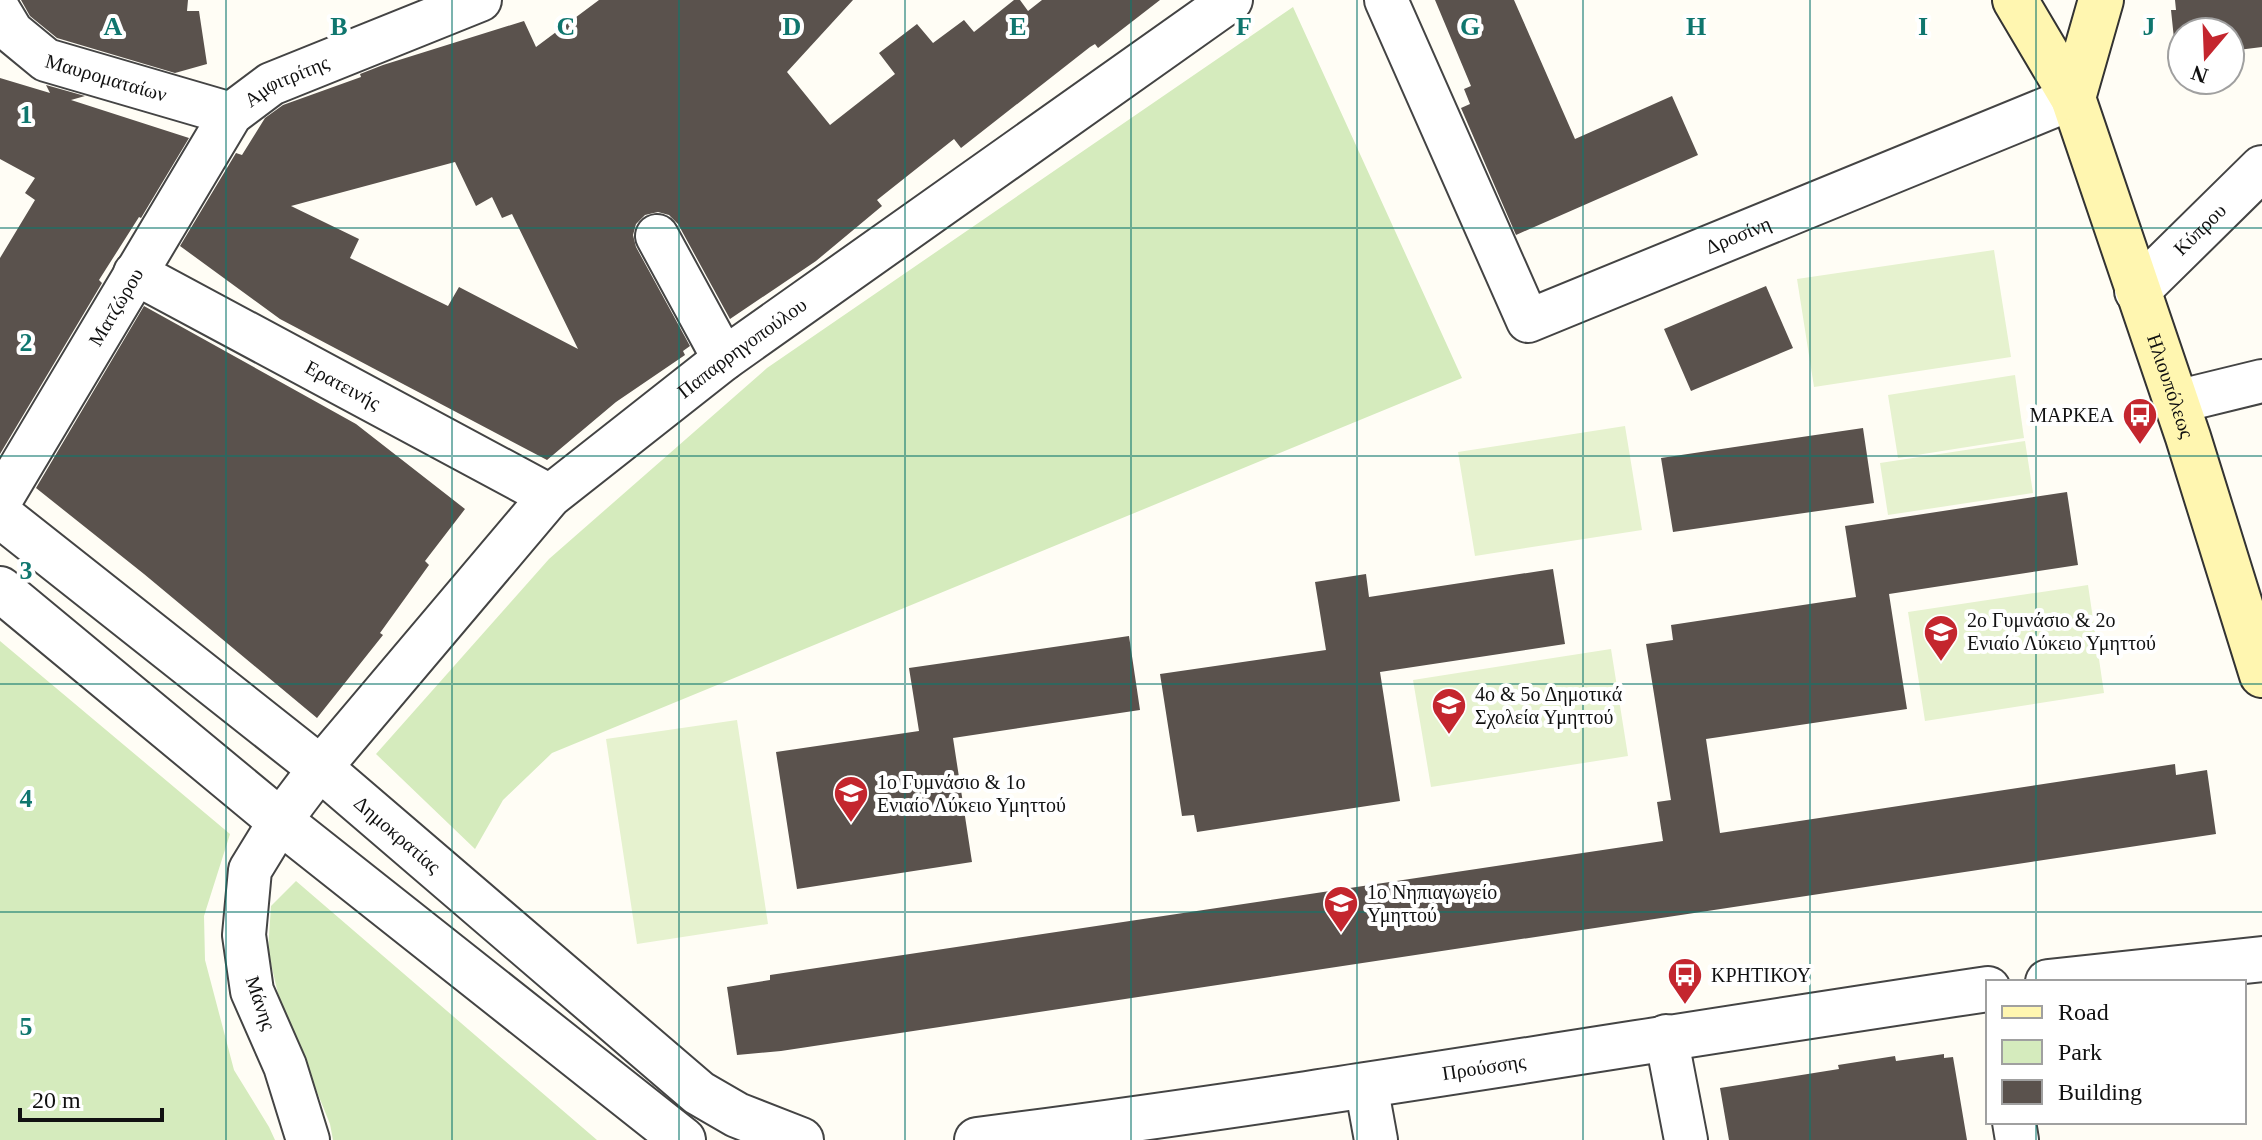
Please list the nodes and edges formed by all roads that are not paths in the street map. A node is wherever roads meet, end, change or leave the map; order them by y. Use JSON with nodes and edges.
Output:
{"nodes":[{"id":1,"x":480,"y":0,"type":"edge"},
{"id":2,"x":1231,"y":0,"type":"edge"},
{"id":3,"x":1386,"y":0,"type":"edge"},
{"id":4,"x":1412,"y":0,"type":"edge"},
{"id":5,"x":2015,"y":0,"type":"edge"},
{"id":6,"x":2101,"y":0,"type":"edge"},
{"id":7,"x":0,"y":12,"type":"edge"},
{"id":8,"x":2073,"y":98,"type":"junction"},
{"id":9,"x":231,"y":114,"type":"junction"},
{"id":10,"x":2262,"y":168,"type":"edge"},
{"id":11,"x":1475,"y":198,"type":"junction"},
{"id":12,"x":657,"y":236,"type":"dead end"},
{"id":13,"x":135,"y":273,"type":"junction"},
{"id":14,"x":2137,"y":291,"type":"junction"},
{"id":15,"x":724,"y":359,"type":"junction"},
{"id":16,"x":2262,"y":381,"type":"edge"},
{"id":17,"x":2176,"y":402,"type":"junction"},
{"id":18,"x":550,"y":496,"type":"junction"},
{"id":19,"x":0,"y":501,"type":"edge"},
{"id":20,"x":0,"y":515,"type":"edge"},
{"id":21,"x":0,"y":589,"type":"edge"},
{"id":22,"x":2262,"y":675,"type":"edge"},
{"id":23,"x":320,"y":768,"type":"junction"},
{"id":24,"x":280,"y":821,"type":"junction"},
{"id":25,"x":2262,"y":959,"type":"edge"},
{"id":26,"x":2067,"y":980,"type":"edge"},
{"id":27,"x":1986,"y":989,"type":"edge"},
{"id":28,"x":1666,"y":1036,"type":"junction"},
{"id":29,"x":1366,"y":1085,"type":"junction"},
{"id":30,"x":1086,"y":1133,"type":"edge"},
{"id":31,"x":308,"y":1140,"type":"edge"},
{"id":32,"x":683,"y":1140,"type":"edge"},
{"id":33,"x":801,"y":1140,"type":"edge"},
{"id":34,"x":977,"y":1140,"type":"edge"},
{"id":35,"x":1376,"y":1140,"type":"edge"},
{"id":36,"x":1686,"y":1140,"type":"edge"}],
"edges":[{"from":1,"to":9,"type":"street","name":"Αμφιτρίτης"},
{"from":2,"to":15,"type":"street","name":"Παπαρρηγοπούλου"},
{"from":3,"to":11,"type":"street","name":"Δροσίνη"},
{"from":4,"to":11,"type":"street"},
{"from":5,"to":8,"type":"main road","name":"Ηλιουπόλεως"},
{"from":6,"to":8,"type":"main road"},
{"from":7,"to":9,"type":"street","name":"Μαυροματαίων"},
{"from":8,"to":11,"type":"street","name":"Δροσίνη"},
{"from":8,"to":14,"type":"main road","name":"Ηλιουπόλεως"},
{"from":9,"to":13,"type":"street","name":"Ματζώρου"},
{"from":10,"to":14,"type":"street","name":"Κύπρου"},
{"from":12,"to":15,"type":"street"},
{"from":13,"to":18,"type":"street","name":"Ερατεινής"},
{"from":13,"to":19,"type":"street","name":"Ματζώρου"},
{"from":14,"to":17,"type":"main road","name":"Ηλιουπόλεως"},
{"from":15,"to":18,"type":"street","name":"Παπαρρηγοπούλου"},
{"from":16,"to":17,"type":"street"},
{"from":17,"to":22,"type":"main road","name":"Ηλιουπόλεως"},
{"from":18,"to":23,"type":"street","name":"Παπαρρηγοπούλου"},
{"from":20,"to":23,"type":"street","name":"Δημοκρατίας"},
{"from":21,"to":24,"type":"street"},
{"from":23,"to":24,"type":"street","name":"Μάνης"},
{"from":23,"to":33,"type":"street","name":"Δημοκρατίας"},
{"from":24,"to":31,"type":"street","name":"Μάνης"},
{"from":24,"to":32,"type":"street"},
{"from":25,"to":26,"type":"street"},
{"from":27,"to":28,"type":"street","name":"Προύσσης"},
{"from":28,"to":29,"type":"street","name":"Προύσσης"},
{"from":28,"to":36,"type":"street"},
{"from":29,"to":30,"type":"street","name":"Προύσσης"},
{"from":29,"to":35,"type":"street"},
{"from":30,"to":34,"type":"street","name":"Προύσσης"}]}
